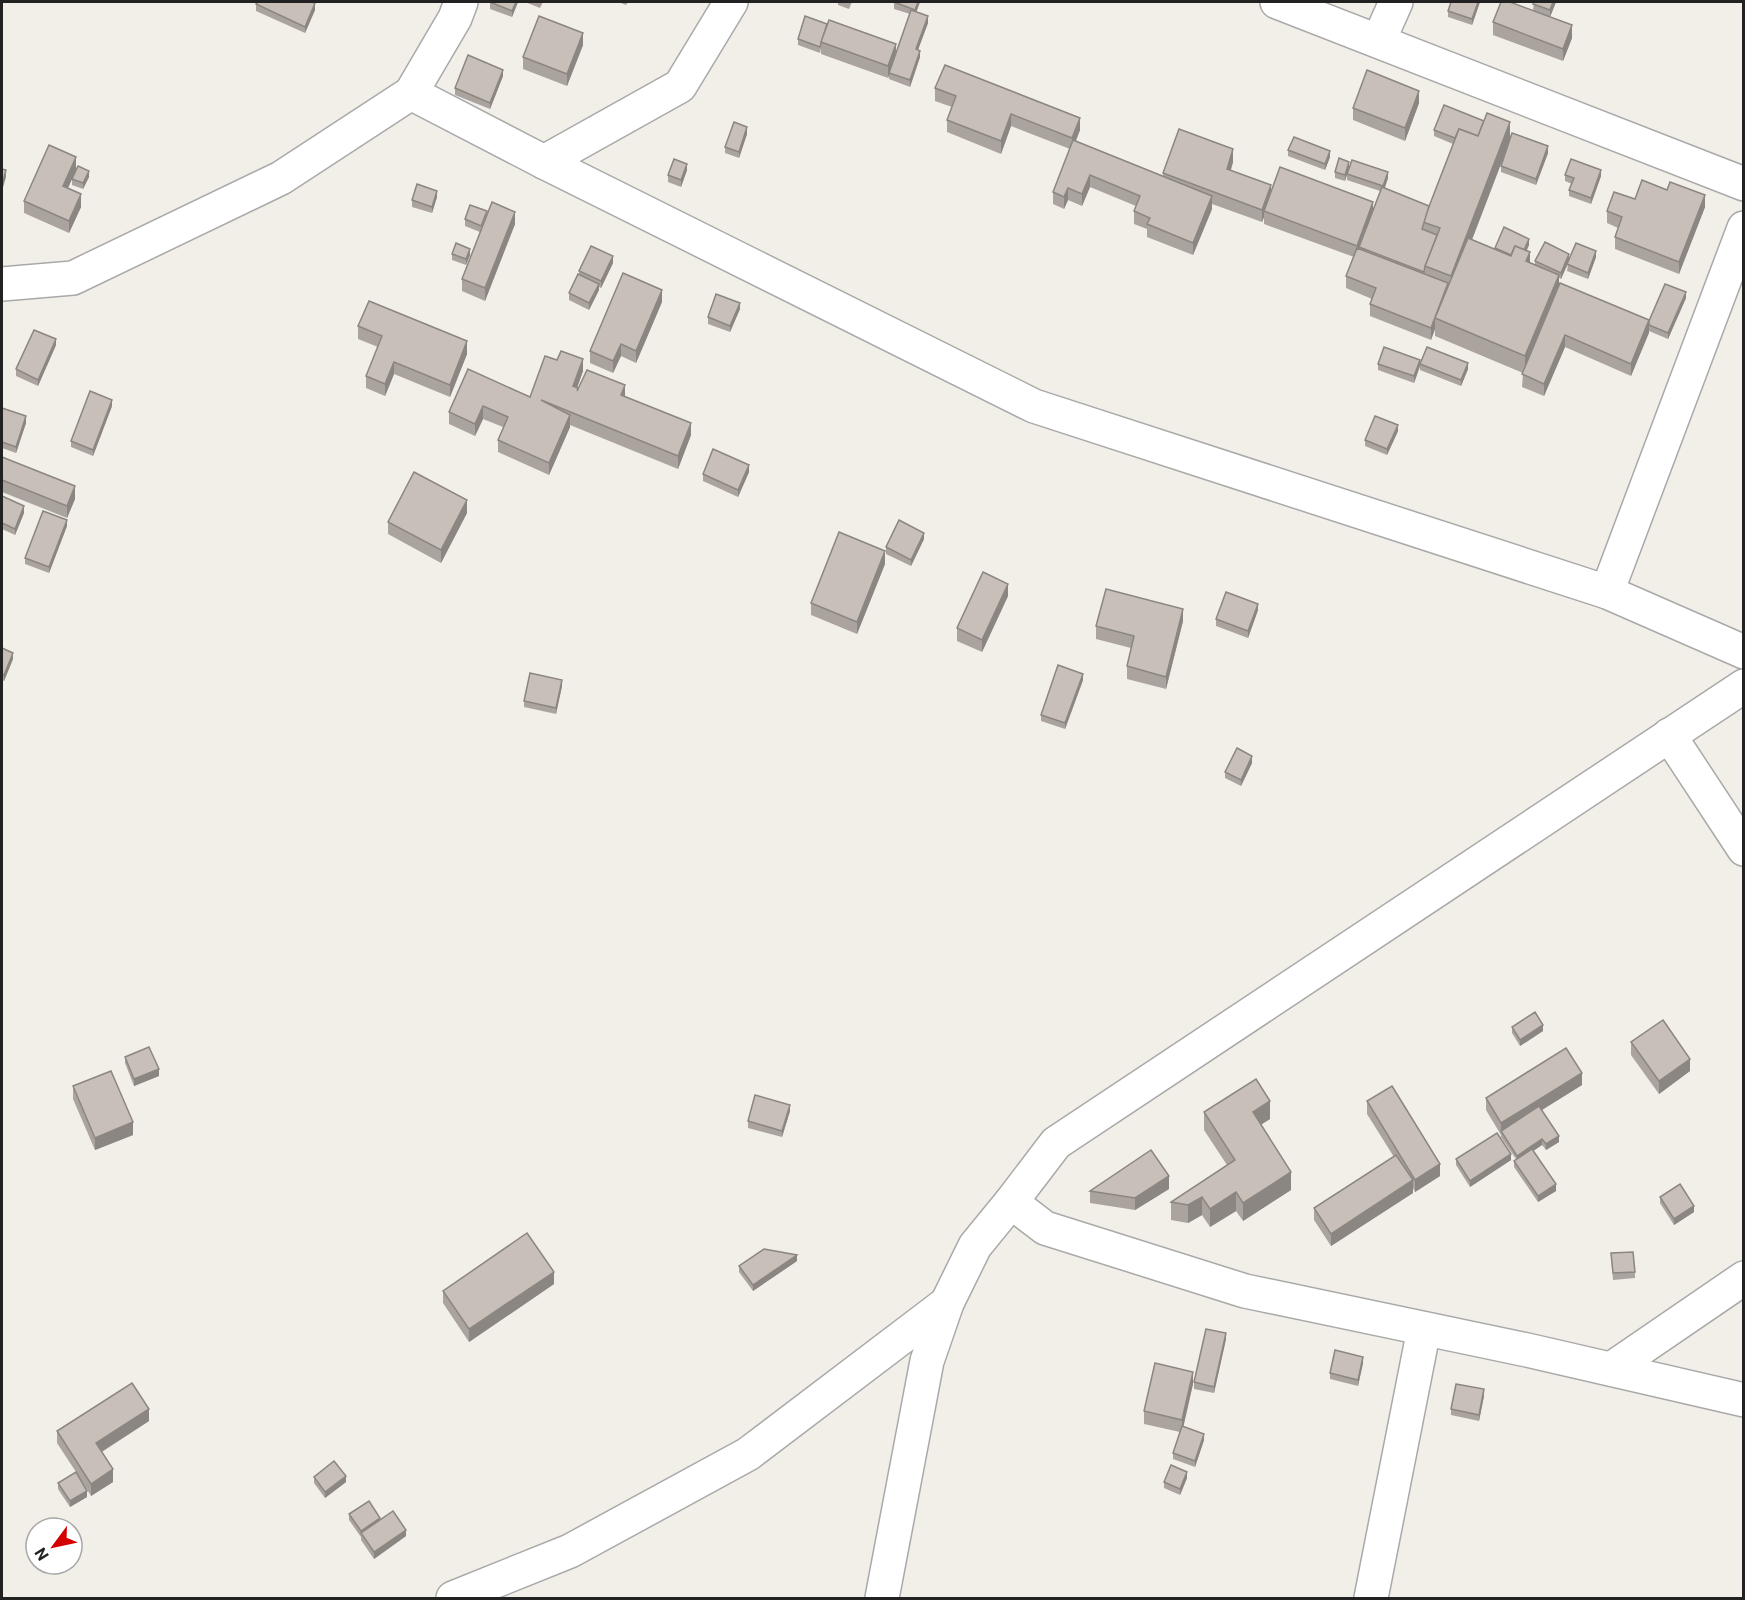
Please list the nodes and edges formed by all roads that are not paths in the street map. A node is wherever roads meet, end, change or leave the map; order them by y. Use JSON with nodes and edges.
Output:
{"nodes":[{"id":1,"x":461,"y":2,"type":"edge"},
{"id":2,"x":731,"y":2,"type":"edge"},
{"id":3,"x":1277,"y":2,"type":"edge"},
{"id":4,"x":1396,"y":2,"type":"edge"},
{"id":5,"x":1379,"y":40,"type":"junction"},
{"id":6,"x":411,"y":93,"type":"junction"},
{"id":7,"x":544,"y":162,"type":"junction"},
{"id":8,"x":1743,"y":184,"type":"edge"},
{"id":9,"x":1743,"y":228,"type":"edge"},
{"id":10,"x":2,"y":284,"type":"edge"},
{"id":11,"x":1607,"y":592,"type":"junction"},
{"id":12,"x":1743,"y":652,"type":"edge"},
{"id":13,"x":1743,"y":686,"type":"edge"},
{"id":14,"x":1669,"y":735,"type":"junction"},
{"id":15,"x":1743,"y":849,"type":"edge"},
{"id":16,"x":1011,"y":1202,"type":"junction"},
{"id":17,"x":1743,"y":1278,"type":"edge"},
{"id":18,"x":947,"y":1303,"type":"junction"},
{"id":19,"x":1424,"y":1329,"type":"junction"},
{"id":20,"x":1611,"y":1369,"type":"junction"},
{"id":21,"x":1743,"y":1400,"type":"edge"},
{"id":22,"x":453,"y":1599,"type":"edge"},
{"id":23,"x":882,"y":1599,"type":"edge"},
{"id":24,"x":1371,"y":1599,"type":"edge"}],
"edges":[{"from":1,"to":6,"type":"street"},
{"from":2,"to":7,"type":"street"},
{"from":3,"to":5,"type":"street"},
{"from":4,"to":5,"type":"street"},
{"from":5,"to":8,"type":"street"},
{"from":6,"to":7,"type":"street"},
{"from":6,"to":10,"type":"street"},
{"from":7,"to":11,"type":"street"},
{"from":9,"to":11,"type":"street"},
{"from":11,"to":12,"type":"street"},
{"from":13,"to":14,"type":"street"},
{"from":14,"to":15,"type":"street"},
{"from":14,"to":16,"type":"street"},
{"from":16,"to":18,"type":"street"},
{"from":16,"to":19,"type":"street"},
{"from":17,"to":20,"type":"street"},
{"from":18,"to":22,"type":"street"},
{"from":18,"to":23,"type":"street"},
{"from":19,"to":20,"type":"street"},
{"from":19,"to":24,"type":"street"},
{"from":20,"to":21,"type":"street"}]}
